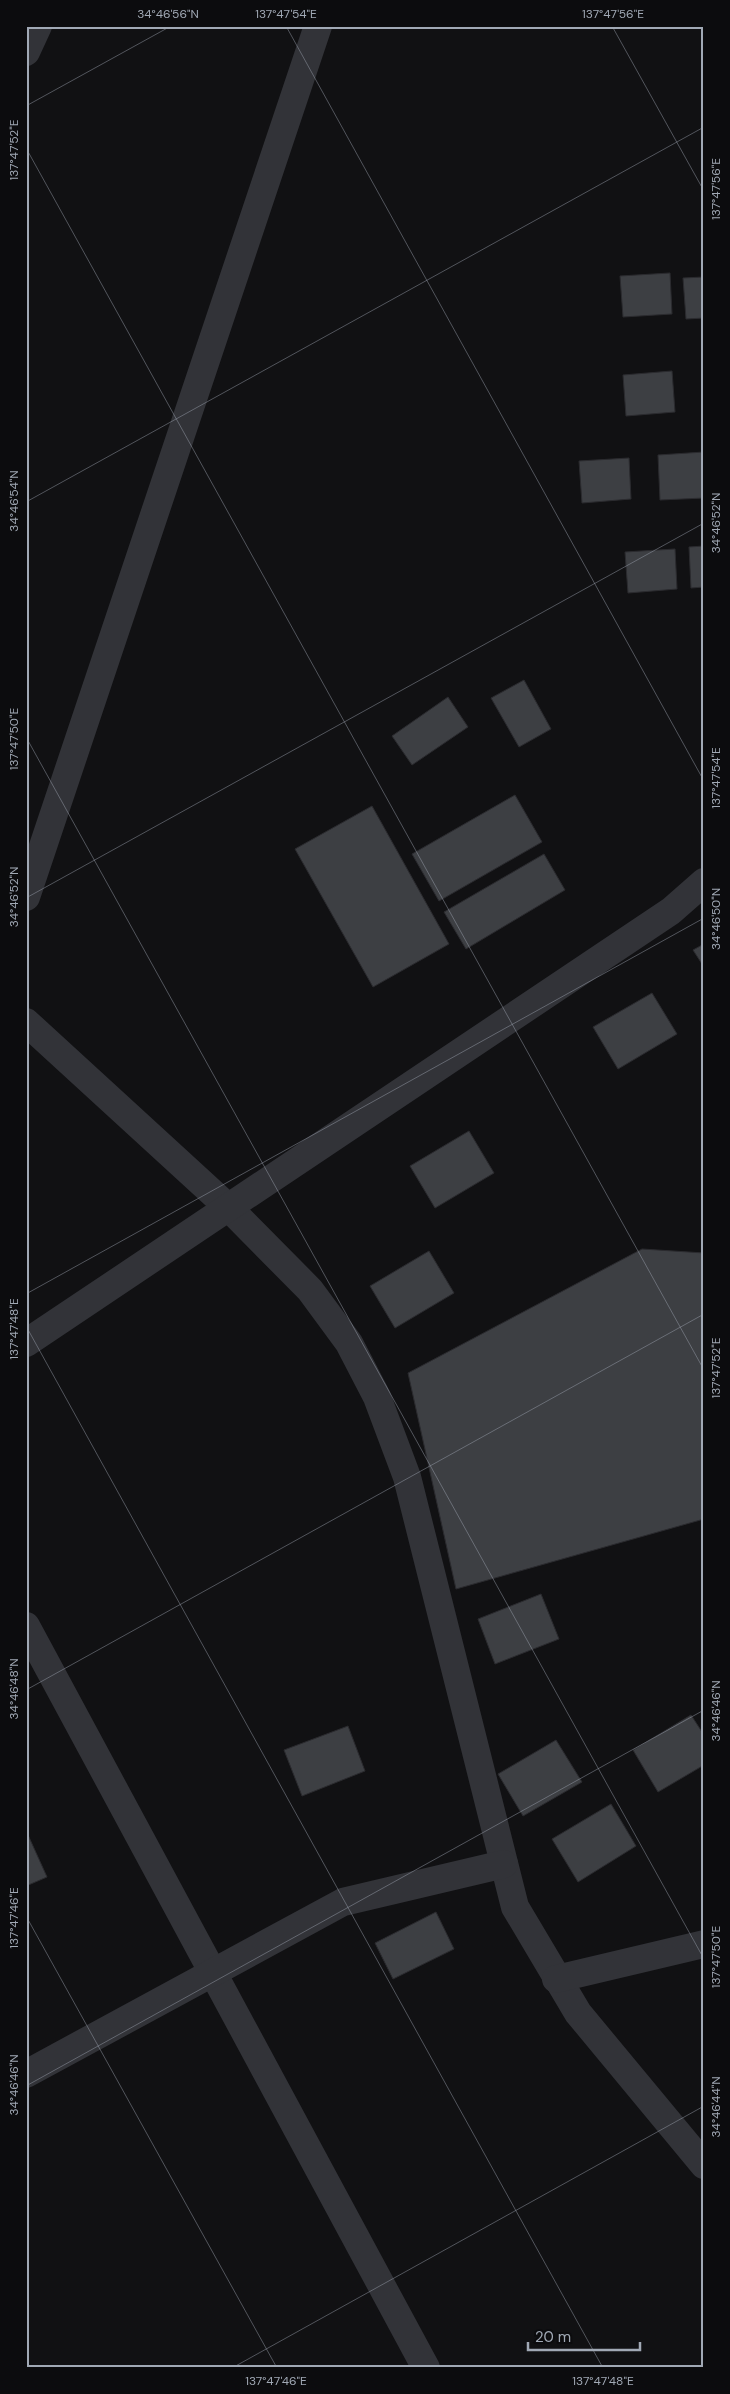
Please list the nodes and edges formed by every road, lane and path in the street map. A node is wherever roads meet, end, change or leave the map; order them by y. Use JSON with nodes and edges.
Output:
{"nodes":[{"id":1,"x":38,"y":26,"type":"edge"},
{"id":2,"x":318,"y":26,"type":"edge"},
{"id":3,"x":26,"y":52,"type":"edge"},
{"id":4,"x":704,"y":882,"type":"edge"},
{"id":5,"x":26,"y":897,"type":"edge"},
{"id":6,"x":26,"y":1022,"type":"edge"},
{"id":7,"x":229,"y":1208,"type":"junction"},
{"id":8,"x":26,"y":1343,"type":"edge"},
{"id":9,"x":26,"y":1626,"type":"edge"},
{"id":10,"x":504,"y":1864,"type":"junction"},
{"id":11,"x":704,"y":1944,"type":"edge"},
{"id":12,"x":214,"y":1972,"type":"junction"},
{"id":13,"x":556,"y":1979,"type":"junction"},
{"id":14,"x":26,"y":2074,"type":"edge"},
{"id":15,"x":704,"y":2165,"type":"edge"},
{"id":16,"x":426,"y":2368,"type":"edge"}],
"edges":[{"from":1,"to":3,"type":"street"},
{"from":2,"to":5,"type":"street"},
{"from":4,"to":7,"type":"street"},
{"from":6,"to":7,"type":"street"},
{"from":7,"to":8,"type":"street"},
{"from":7,"to":10,"type":"street"},
{"from":9,"to":12,"type":"street"},
{"from":10,"to":12,"type":"street"},
{"from":10,"to":13,"type":"street"},
{"from":11,"to":13,"type":"street"},
{"from":12,"to":14,"type":"street"},
{"from":12,"to":16,"type":"street"},
{"from":13,"to":15,"type":"street"}]}
